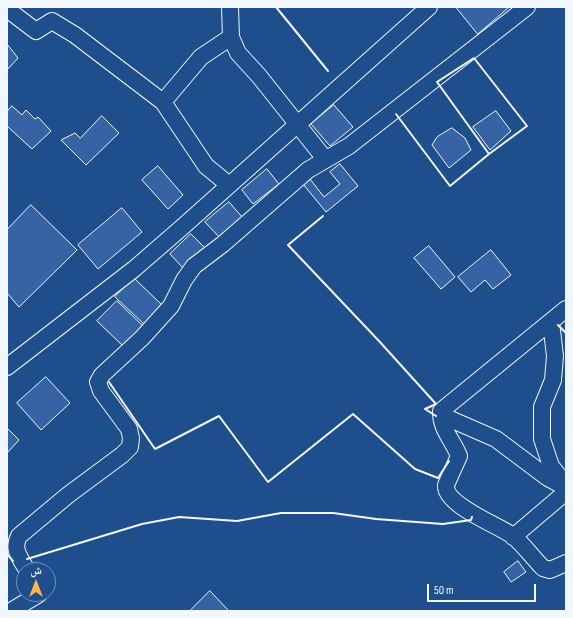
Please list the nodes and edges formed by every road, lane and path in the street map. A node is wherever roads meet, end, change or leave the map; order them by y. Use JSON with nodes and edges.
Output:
{"nodes":[{"id":1,"x":230,"y":7,"type":"edge"},
{"id":2,"x":430,"y":7,"type":"edge"},
{"id":3,"x":527,"y":7,"type":"edge"},
{"id":4,"x":7,"y":9,"type":"edge"},
{"id":5,"x":231,"y":37,"type":"junction"},
{"id":6,"x":163,"y":102,"type":"junction"},
{"id":7,"x":298,"y":125,"type":"junction"},
{"id":8,"x":325,"y":159,"type":"junction"},
{"id":9,"x":229,"y":185,"type":"junction"},
{"id":10,"x":566,"y":309,"type":"edge"},
{"id":11,"x":551,"y":322,"type":"junction"},
{"id":12,"x":7,"y":367,"type":"edge"},
{"id":13,"x":441,"y":415,"type":"junction"},
{"id":14,"x":566,"y":486,"type":"edge"},
{"id":15,"x":566,"y":492,"type":"edge"},
{"id":16,"x":513,"y":537,"type":"junction"},
{"id":17,"x":22,"y":562,"type":"edge"},
{"id":18,"x":566,"y":563,"type":"edge"},
{"id":19,"x":29,"y":607,"type":"edge"},
{"id":20,"x":11,"y":611,"type":"edge"}],
"edges":[{"from":1,"to":5,"type":"street"},
{"from":2,"to":7,"type":"street"},
{"from":3,"to":8,"type":"street"},
{"from":4,"to":6,"type":"street"},
{"from":5,"to":6,"type":"street"},
{"from":5,"to":7,"type":"street"},
{"from":6,"to":9,"type":"street"},
{"from":7,"to":8,"type":"street"},
{"from":7,"to":9,"type":"street"},
{"from":8,"to":17,"type":"street"},
{"from":9,"to":12,"type":"street"},
{"from":10,"to":11,"type":"street"},
{"from":11,"to":13,"type":"street"},
{"from":11,"to":14,"type":"street"},
{"from":13,"to":14,"type":"street"},
{"from":13,"to":16,"type":"street"},
{"from":15,"to":16,"type":"street"},
{"from":16,"to":18,"type":"street"},
{"from":19,"to":20,"type":"street"}]}
